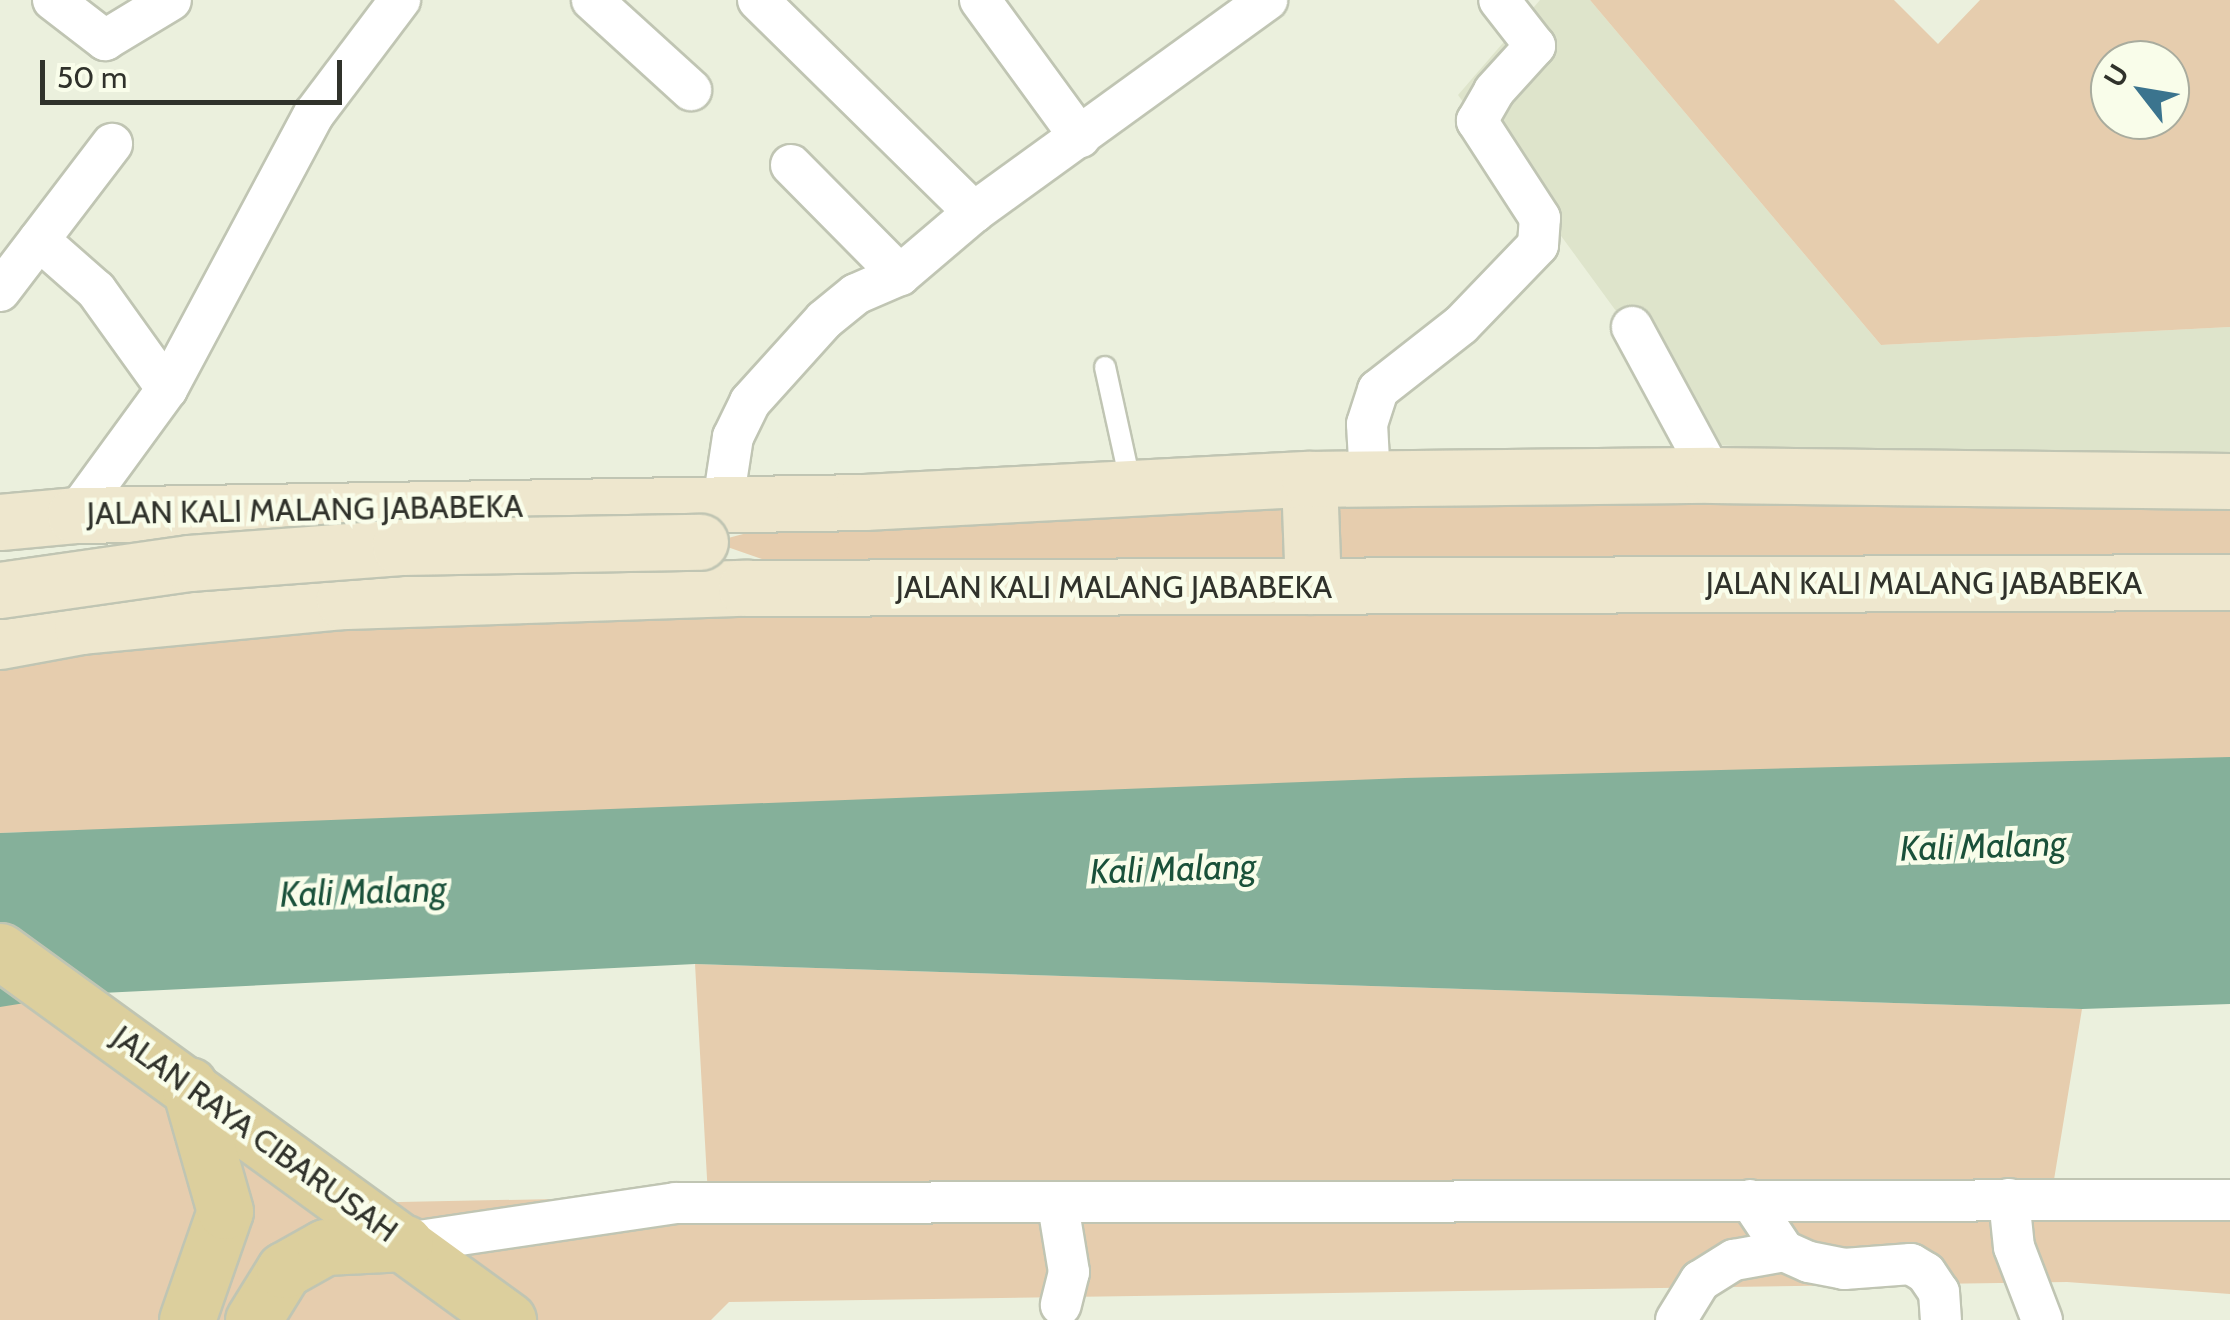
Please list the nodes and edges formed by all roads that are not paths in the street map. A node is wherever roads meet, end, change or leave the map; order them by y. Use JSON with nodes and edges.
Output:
{"nodes":[{"id":1,"x":53,"y":0,"type":"edge"},
{"id":2,"x":592,"y":0,"type":"edge"},
{"id":3,"x":758,"y":0,"type":"edge"},
{"id":4,"x":1267,"y":0,"type":"edge"},
{"id":5,"x":1499,"y":0,"type":"edge"},
{"id":6,"x":164,"y":1,"type":"edge"},
{"id":7,"x":984,"y":1,"type":"edge"},
{"id":8,"x":384,"y":3,"type":"edge"},
{"id":9,"x":691,"y":90,"type":"dead end"},
{"id":10,"x":1080,"y":137,"type":"junction"},
{"id":11,"x":112,"y":144,"type":"dead end"},
{"id":12,"x":790,"y":165,"type":"dead end"},
{"id":13,"x":974,"y":212,"type":"junction"},
{"id":14,"x":39,"y":240,"type":"junction"},
{"id":15,"x":900,"y":275,"type":"junction"},
{"id":16,"x":0,"y":291,"type":"edge"},
{"id":17,"x":1632,"y":327,"type":"dead end"},
{"id":18,"x":1104,"y":367,"type":"dead end"},
{"id":19,"x":168,"y":389,"type":"junction"},
{"id":20,"x":1712,"y":474,"type":"junction"},
{"id":21,"x":1309,"y":479,"type":"junction"},
{"id":22,"x":1370,"y":479,"type":"junction"},
{"id":23,"x":2230,"y":481,"type":"edge"},
{"id":24,"x":1132,"y":484,"type":"junction"},
{"id":25,"x":75,"y":515,"type":"junction"},
{"id":26,"x":0,"y":522,"type":"edge"},
{"id":27,"x":712,"y":529,"type":"junction"},
{"id":28,"x":2230,"y":582,"type":"edge"},
{"id":29,"x":1313,"y":586,"type":"junction"},
{"id":30,"x":847,"y":589,"type":"junction"},
{"id":31,"x":0,"y":590,"type":"edge"},
{"id":32,"x":82,"y":626,"type":"junction"},
{"id":33,"x":0,"y":641,"type":"edge"},
{"id":34,"x":0,"y":951,"type":"edge"},
{"id":35,"x":189,"y":1086,"type":"junction"},
{"id":36,"x":2009,"y":1198,"type":"junction"},
{"id":37,"x":1750,"y":1200,"type":"junction"},
{"id":38,"x":2230,"y":1200,"type":"edge"},
{"id":39,"x":1058,"y":1206,"type":"junction"},
{"id":40,"x":405,"y":1243,"type":"junction"},
{"id":41,"x":1784,"y":1251,"type":"junction"},
{"id":42,"x":1061,"y":1305,"type":"dead end"},
{"id":43,"x":187,"y":1320,"type":"edge"},
{"id":44,"x":253,"y":1320,"type":"edge"},
{"id":45,"x":508,"y":1320,"type":"edge"},
{"id":46,"x":1676,"y":1320,"type":"edge"},
{"id":47,"x":1940,"y":1320,"type":"edge"},
{"id":48,"x":2042,"y":1320,"type":"edge"}],
"edges":[{"from":1,"to":6,"type":"street"},
{"from":2,"to":9,"type":"street"},
{"from":3,"to":13,"type":"street"},
{"from":4,"to":10,"type":"street"},
{"from":5,"to":22,"type":"street"},
{"from":7,"to":10,"type":"street"},
{"from":8,"to":19,"type":"street"},
{"from":10,"to":13,"type":"street"},
{"from":11,"to":14,"type":"street"},
{"from":12,"to":15,"type":"street"},
{"from":13,"to":15,"type":"street"},
{"from":14,"to":16,"type":"street"},
{"from":14,"to":19,"type":"street"},
{"from":15,"to":27,"type":"street"},
{"from":17,"to":20,"type":"street"},
{"from":18,"to":24,"type":"lane"},
{"from":19,"to":25,"type":"street"},
{"from":20,"to":22,"type":"main road","name":"JALAN KALI MALANG JABABEKA"},
{"from":20,"to":23,"type":"main road","name":"JALAN KALI MALANG JABABEKA"},
{"from":21,"to":22,"type":"main road","name":"JALAN KALI MALANG JABABEKA"},
{"from":21,"to":24,"type":"main road","name":"JALAN KALI MALANG JABABEKA"},
{"from":21,"to":29,"type":"main road"},
{"from":24,"to":27,"type":"main road","name":"JALAN KALI MALANG JABABEKA"},
{"from":25,"to":26,"type":"main road","name":"JALAN KALI MALANG JABABEKA"},
{"from":25,"to":27,"type":"main road","name":"JALAN KALI MALANG JABABEKA"},
{"from":25,"to":32,"type":"main road"},
{"from":27,"to":30,"type":"main road"},
{"from":27,"to":31,"type":"main road","bridge":true},
{"from":28,"to":29,"type":"main road","name":"JALAN KALI MALANG JABABEKA"},
{"from":29,"to":30,"type":"main road","name":"JALAN KALI MALANG JABABEKA"},
{"from":30,"to":32,"type":"main road","name":"JALAN KALI MALANG JABABEKA"},
{"from":32,"to":33,"type":"main road","name":"JALAN KALI MALANG JABABEKA"},
{"from":34,"to":35,"type":"main road","name":"JALAN RAYA CIBARUSAH"},
{"from":35,"to":40,"type":"main road","name":"JALAN RAYA CIBARUSAH"},
{"from":35,"to":43,"type":"main road"},
{"from":36,"to":37,"type":"street"},
{"from":36,"to":38,"type":"street"},
{"from":36,"to":48,"type":"street"},
{"from":37,"to":39,"type":"street"},
{"from":37,"to":41,"type":"street"},
{"from":39,"to":40,"type":"street"},
{"from":39,"to":42,"type":"street"},
{"from":40,"to":44,"type":"main road"},
{"from":40,"to":45,"type":"main road","name":"JALAN RAYA CIBARUSAH"},
{"from":41,"to":46,"type":"street"},
{"from":41,"to":47,"type":"street"}]}
